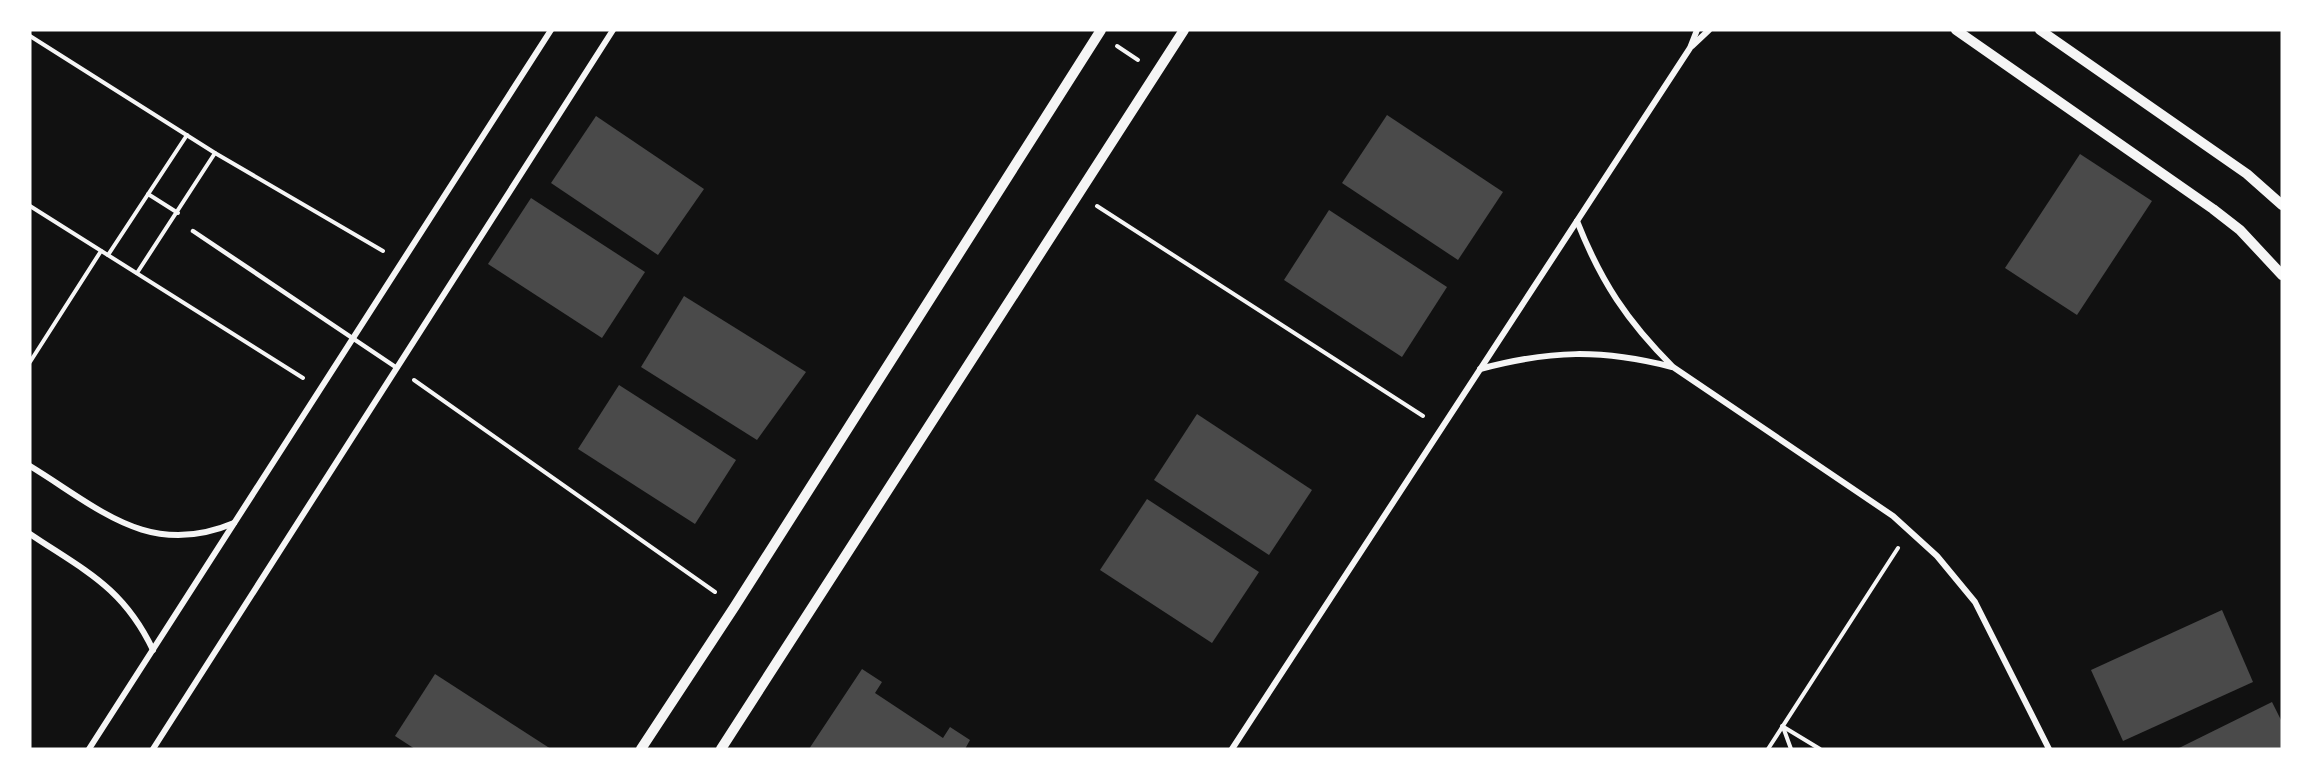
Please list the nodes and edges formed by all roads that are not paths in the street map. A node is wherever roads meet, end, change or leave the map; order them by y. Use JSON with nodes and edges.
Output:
{"nodes":[{"id":1,"x":551,"y":30,"type":"edge"},
{"id":2,"x":613,"y":30,"type":"edge"},
{"id":3,"x":1184,"y":30,"type":"edge"},
{"id":4,"x":1697,"y":30,"type":"edge"},
{"id":5,"x":1709,"y":30,"type":"edge"},
{"id":6,"x":1956,"y":30,"type":"edge"},
{"id":7,"x":2040,"y":30,"type":"edge"},
{"id":8,"x":1100,"y":32,"type":"edge"},
{"id":9,"x":1690,"y":48,"type":"junction"},
{"id":10,"x":2282,"y":205,"type":"edge"},
{"id":11,"x":1577,"y":221,"type":"junction"},
{"id":12,"x":193,"y":231,"type":"road end"},
{"id":13,"x":2282,"y":275,"type":"edge"},
{"id":14,"x":353,"y":339,"type":"junction"},
{"id":15,"x":1673,"y":367,"type":"junction"},
{"id":16,"x":398,"y":368,"type":"junction"},
{"id":17,"x":1480,"y":369,"type":"junction"},
{"id":18,"x":30,"y":466,"type":"edge"},
{"id":19,"x":234,"y":522,"type":"junction"},
{"id":20,"x":30,"y":534,"type":"edge"},
{"id":21,"x":153,"y":650,"type":"junction"},
{"id":22,"x":89,"y":749,"type":"edge"},
{"id":23,"x":153,"y":749,"type":"edge"},
{"id":24,"x":641,"y":749,"type":"edge"},
{"id":25,"x":721,"y":749,"type":"edge"},
{"id":26,"x":1232,"y":749,"type":"edge"},
{"id":27,"x":2049,"y":749,"type":"edge"}],
"edges":[{"from":1,"to":14,"type":"street"},
{"from":2,"to":16,"type":"street"},
{"from":3,"to":25,"type":"street"},
{"from":4,"to":9,"type":"street"},
{"from":5,"to":9,"type":"street"},
{"from":6,"to":13,"type":"street"},
{"from":7,"to":10,"type":"street"},
{"from":8,"to":24,"type":"street"},
{"from":9,"to":11,"type":"street"},
{"from":11,"to":15,"type":"street"},
{"from":11,"to":17,"type":"street"},
{"from":12,"to":14,"type":"lane"},
{"from":14,"to":16,"type":"lane"},
{"from":14,"to":19,"type":"street"},
{"from":15,"to":17,"type":"street"},
{"from":15,"to":27,"type":"street"},
{"from":16,"to":23,"type":"street"},
{"from":17,"to":26,"type":"street"},
{"from":18,"to":19,"type":"street"},
{"from":19,"to":21,"type":"street"},
{"from":20,"to":21,"type":"street"},
{"from":21,"to":22,"type":"street"}]}
